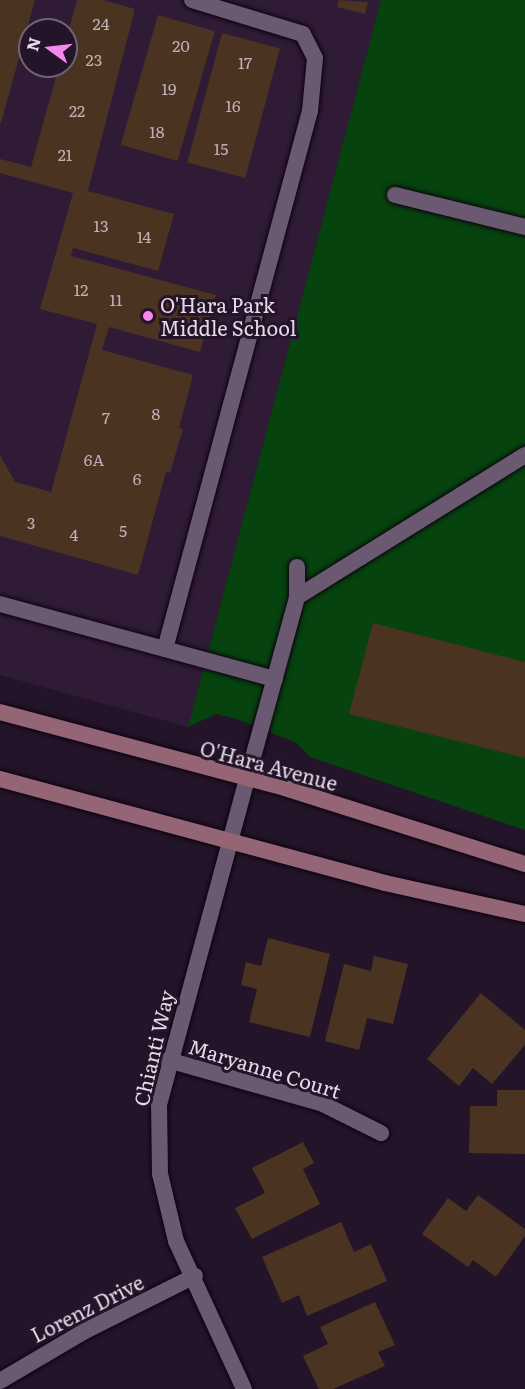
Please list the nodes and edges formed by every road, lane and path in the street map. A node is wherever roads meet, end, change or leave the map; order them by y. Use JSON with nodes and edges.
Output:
{"nodes":[{"id":1,"x":192,"y":0,"type":"edge"},
{"id":2,"x":394,"y":195,"type":"dead end"},
{"id":3,"x":525,"y":227,"type":"edge"},
{"id":4,"x":525,"y":455,"type":"edge"},
{"id":5,"x":297,"y":567,"type":"dead end"},
{"id":6,"x":297,"y":597,"type":"junction"},
{"id":7,"x":0,"y":604,"type":"edge"},
{"id":8,"x":165,"y":649,"type":"junction"},
{"id":9,"x":275,"y":679,"type":"junction"},
{"id":10,"x":0,"y":712,"type":"edge"},
{"id":11,"x":0,"y":779,"type":"edge"},
{"id":12,"x":248,"y":779,"type":"junction"},
{"id":13,"x":229,"y":842,"type":"junction"},
{"id":14,"x":525,"y":864,"type":"edge"},
{"id":15,"x":525,"y":914,"type":"edge"},
{"id":16,"x":168,"y":1060,"type":"junction"},
{"id":17,"x":381,"y":1133,"type":"dead end"},
{"id":18,"x":195,"y":1276,"type":"junction"},
{"id":19,"x":0,"y":1381,"type":"edge"},
{"id":20,"x":244,"y":1389,"type":"edge"}],
"edges":[{"from":1,"to":8,"type":"street"},
{"from":2,"to":3,"type":"street"},
{"from":4,"to":6,"type":"street"},
{"from":5,"to":6,"type":"street","name":"Chianti Way"},
{"from":6,"to":9,"type":"street","name":"Chianti Way"},
{"from":7,"to":8,"type":"street"},
{"from":8,"to":9,"type":"street"},
{"from":9,"to":12,"type":"street","name":"Chianti Way"},
{"from":10,"to":12,"type":"main road","name":"O'Hara Avenue"},
{"from":11,"to":13,"type":"main road"},
{"from":12,"to":13,"type":"street","name":"Chianti Way"},
{"from":12,"to":14,"type":"main road","name":"O'Hara Avenue"},
{"from":13,"to":15,"type":"main road"},
{"from":13,"to":16,"type":"street","name":"Chianti Way"},
{"from":16,"to":17,"type":"street","name":"Maryanne Court"},
{"from":16,"to":18,"type":"street","name":"Chianti Way"},
{"from":18,"to":19,"type":"street","name":"Lorenz Drive"},
{"from":18,"to":20,"type":"street","name":"Chianti Way"}]}
